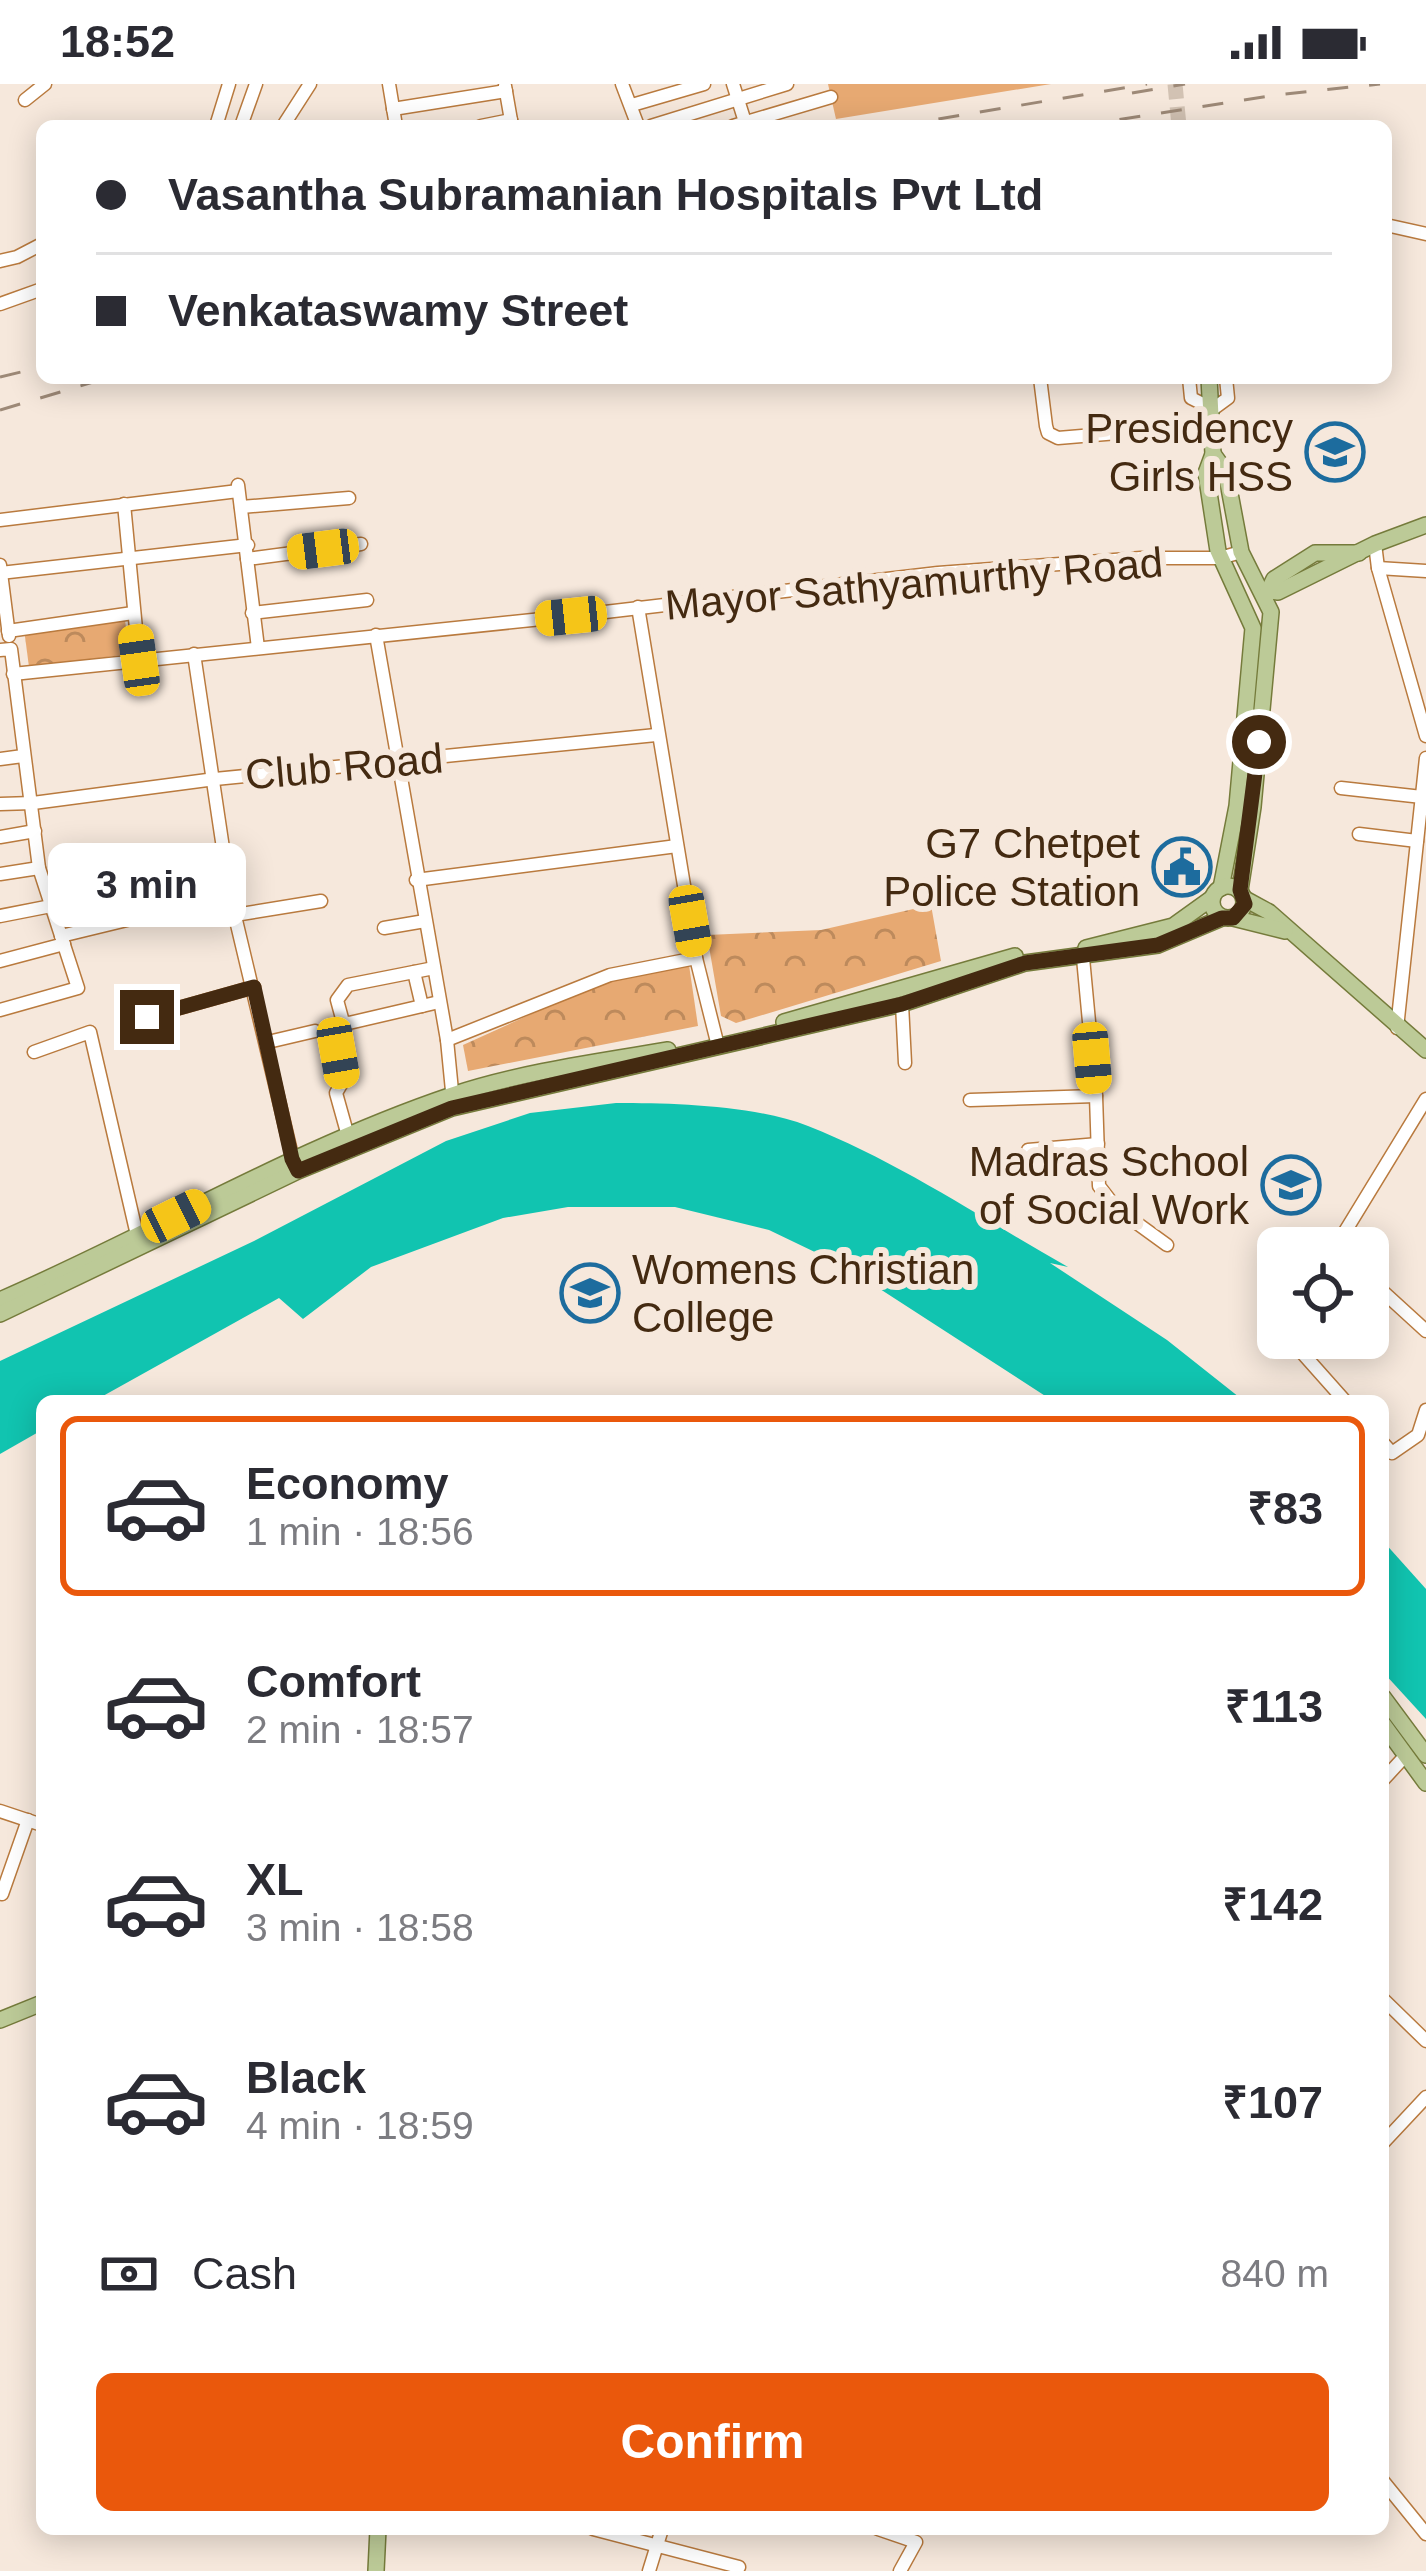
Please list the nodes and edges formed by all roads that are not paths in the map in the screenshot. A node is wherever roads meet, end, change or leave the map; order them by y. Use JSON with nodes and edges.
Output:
{"nodes":[{"id":1,"x":45,"y":84,"type":"edge"},
{"id":2,"x":229,"y":84,"type":"edge"},
{"id":3,"x":256,"y":84,"type":"edge"},
{"id":4,"x":310,"y":84,"type":"edge"},
{"id":5,"x":389,"y":84,"type":"edge"},
{"id":6,"x":622,"y":84,"type":"edge"},
{"id":7,"x":704,"y":84,"type":"edge"},
{"id":8,"x":734,"y":84,"type":"edge"},
{"id":9,"x":787,"y":84,"type":"edge"},
{"id":10,"x":506,"y":88,"type":"edge"},
{"id":11,"x":831,"y":97,"type":"dead end"},
{"id":12,"x":738,"y":99,"type":"junction"},
{"id":13,"x":25,"y":100,"type":"dead end"},
{"id":14,"x":632,"y":105,"type":"junction"},
{"id":15,"x":394,"y":109,"type":"junction"},
{"id":16,"x":217,"y":120,"type":"edge"},
{"id":17,"x":243,"y":120,"type":"edge"},
{"id":18,"x":288,"y":120,"type":"edge"},
{"id":19,"x":395,"y":120,"type":"edge"},
{"id":20,"x":511,"y":120,"type":"edge"},
{"id":21,"x":636,"y":120,"type":"edge"},
{"id":22,"x":670,"y":120,"type":"edge"},
{"id":23,"x":740,"y":120,"type":"edge"},
{"id":24,"x":757,"y":120,"type":"edge"},
{"id":25,"x":1392,"y":226,"type":"edge"},
{"id":26,"x":1426,"y":233,"type":"edge"},
{"id":27,"x":36,"y":247,"type":"edge"},
{"id":28,"x":0,"y":260,"type":"edge"},
{"id":29,"x":36,"y":291,"type":"edge"},
{"id":30,"x":0,"y":304,"type":"edge"},
{"id":31,"x":1041,"y":384,"type":"edge"},
{"id":32,"x":1190,"y":384,"type":"edge"},
{"id":33,"x":1210,"y":384,"type":"edge"},
{"id":34,"x":1227,"y":384,"type":"edge"},
{"id":35,"x":1213,"y":417,"type":"junction"},
{"id":36,"x":1213,"y":454,"type":"junction"},
{"id":37,"x":349,"y":498,"type":"dead end"},
{"id":38,"x":124,"y":504,"type":"junction"},
{"id":39,"x":241,"y":507,"type":"junction"},
{"id":40,"x":0,"y":520,"type":"edge"},
{"id":41,"x":1426,"y":525,"type":"edge"},
{"id":42,"x":361,"y":544,"type":"dead end"},
{"id":43,"x":1369,"y":549,"type":"junction"},
{"id":44,"x":247,"y":552,"type":"junction"},
{"id":45,"x":1241,"y":552,"type":"junction"},
{"id":46,"x":1220,"y":558,"type":"junction"},
{"id":47,"x":127,"y":560,"type":"junction"},
{"id":48,"x":1378,"y":568,"type":"junction"},
{"id":49,"x":0,"y":570,"type":"edge"},
{"id":50,"x":1426,"y":571,"type":"edge"},
{"id":51,"x":1268,"y":594,"type":"junction"},
{"id":52,"x":367,"y":600,"type":"dead end"},
{"id":53,"x":638,"y":607,"type":"junction"},
{"id":54,"x":3,"y":609,"type":"edge"},
{"id":55,"x":133,"y":613,"type":"junction"},
{"id":56,"x":252,"y":613,"type":"junction"},
{"id":57,"x":1247,"y":613,"type":"junction"},
{"id":58,"x":8,"y":631,"type":"junction"},
{"id":59,"x":376,"y":635,"type":"junction"},
{"id":60,"x":258,"y":648,"type":"junction"},
{"id":61,"x":5,"y":649,"type":"edge"},
{"id":62,"x":194,"y":654,"type":"junction"},
{"id":63,"x":139,"y":660,"type":"junction"},
{"id":64,"x":8,"y":680,"type":"edge"},
{"id":65,"x":17,"y":721,"type":"junction"},
{"id":66,"x":0,"y":723,"type":"edge"},
{"id":67,"x":656,"y":734,"type":"junction"},
{"id":68,"x":1426,"y":736,"type":"edge"},
{"id":69,"x":23,"y":756,"type":"junction"},
{"id":70,"x":1426,"y":758,"type":"edge"},
{"id":71,"x":0,"y":759,"type":"edge"},
{"id":72,"x":396,"y":763,"type":"junction"},
{"id":73,"x":215,"y":778,"type":"junction"},
{"id":74,"x":1341,"y":788,"type":"dead end"},
{"id":75,"x":1421,"y":796,"type":"junction"},
{"id":76,"x":32,"y":803,"type":"junction"},
{"id":77,"x":0,"y":804,"type":"edge"},
{"id":78,"x":35,"y":831,"type":"junction"},
{"id":79,"x":1359,"y":834,"type":"dead end"},
{"id":80,"x":0,"y":837,"type":"edge"},
{"id":81,"x":1417,"y":841,"type":"junction"},
{"id":82,"x":676,"y":846,"type":"junction"},
{"id":83,"x":39,"y":868,"type":"junction"},
{"id":84,"x":0,"y":874,"type":"edge"},
{"id":85,"x":416,"y":880,"type":"junction"},
{"id":86,"x":1216,"y":893,"type":"junction"},
{"id":87,"x":230,"y":895,"type":"junction"},
{"id":88,"x":1242,"y":895,"type":"junction"},
{"id":89,"x":321,"y":901,"type":"dead end"},
{"id":90,"x":51,"y":906,"type":"junction"},
{"id":91,"x":236,"y":915,"type":"junction"},
{"id":92,"x":0,"y":916,"type":"edge"},
{"id":93,"x":1227,"y":918,"type":"junction"},
{"id":94,"x":424,"y":921,"type":"junction"},
{"id":95,"x":384,"y":928,"type":"dead end"},
{"id":96,"x":1288,"y":932,"type":"junction"},
{"id":97,"x":62,"y":940,"type":"junction"},
{"id":98,"x":696,"y":958,"type":"junction"},
{"id":99,"x":1083,"y":958,"type":"junction"},
{"id":100,"x":0,"y":961,"type":"edge"},
{"id":101,"x":434,"y":968,"type":"junction"},
{"id":102,"x":414,"y":972,"type":"junction"},
{"id":103,"x":254,"y":987,"type":"junction"},
{"id":104,"x":440,"y":1002,"type":"junction"},
{"id":105,"x":902,"y":1004,"type":"junction"},
{"id":106,"x":422,"y":1006,"type":"junction"},
{"id":107,"x":0,"y":1010,"type":"edge"},
{"id":108,"x":147,"y":1017,"type":"dead end"},
{"id":109,"x":1397,"y":1028,"type":"junction"},
{"id":110,"x":315,"y":1031,"type":"dead end"},
{"id":111,"x":447,"y":1040,"type":"junction"},
{"id":112,"x":268,"y":1042,"type":"junction"},
{"id":113,"x":717,"y":1042,"type":"junction"},
{"id":114,"x":1426,"y":1050,"type":"edge"},
{"id":115,"x":34,"y":1052,"type":"dead end"},
{"id":116,"x":338,"y":1053,"type":"dead end"},
{"id":117,"x":905,"y":1063,"type":"dead end"},
{"id":118,"x":1096,"y":1096,"type":"junction"},
{"id":119,"x":1426,"y":1099,"type":"edge"},
{"id":120,"x":970,"y":1100,"type":"dead end"},
{"id":121,"x":453,"y":1101,"type":"junction"},
{"id":122,"x":348,"y":1136,"type":"junction"},
{"id":123,"x":1098,"y":1144,"type":"junction"},
{"id":124,"x":1028,"y":1150,"type":"dead end"},
{"id":125,"x":295,"y":1165,"type":"junction"},
{"id":126,"x":1348,"y":1227,"type":"edge"},
{"id":127,"x":137,"y":1234,"type":"junction"},
{"id":128,"x":1167,"y":1245,"type":"dead end"},
{"id":129,"x":1389,"y":1297,"type":"edge"},
{"id":130,"x":0,"y":1300,"type":"edge"},
{"id":131,"x":0,"y":1314,"type":"edge"},
{"id":132,"x":1426,"y":1331,"type":"edge"},
{"id":133,"x":1308,"y":1359,"type":"edge"},
{"id":134,"x":1341,"y":1395,"type":"edge"},
{"id":135,"x":1426,"y":1410,"type":"edge"},
{"id":136,"x":1389,"y":1450,"type":"edge"},
{"id":137,"x":1389,"y":1705,"type":"edge"},
{"id":138,"x":1389,"y":1732,"type":"edge"},
{"id":139,"x":1406,"y":1755,"type":"junction"},
{"id":140,"x":1426,"y":1755,"type":"edge"},
{"id":141,"x":1389,"y":1773,"type":"edge"},
{"id":142,"x":1426,"y":1783,"type":"edge"},
{"id":143,"x":0,"y":1811,"type":"edge"},
{"id":144,"x":35,"y":1823,"type":"edge"},
{"id":145,"x":2,"y":1894,"type":"edge"},
{"id":146,"x":36,"y":2005,"type":"edge"},
{"id":147,"x":1389,"y":2005,"type":"edge"},
{"id":148,"x":0,"y":2020,"type":"edge"},
{"id":149,"x":1426,"y":2041,"type":"edge"},
{"id":150,"x":1426,"y":2097,"type":"edge"},
{"id":151,"x":1389,"y":2137,"type":"edge"},
{"id":152,"x":1389,"y":2488,"type":"edge"},
{"id":153,"x":1426,"y":2534,"type":"edge"},
{"id":154,"x":378,"y":2535,"type":"edge"},
{"id":155,"x":616,"y":2535,"type":"edge"},
{"id":156,"x":660,"y":2535,"type":"edge"},
{"id":157,"x":896,"y":2535,"type":"edge"},
{"id":158,"x":657,"y":2546,"type":"junction"},
{"id":159,"x":739,"y":2567,"type":"dead end"},
{"id":160,"x":376,"y":2571,"type":"edge"},
{"id":161,"x":650,"y":2571,"type":"edge"},
{"id":162,"x":900,"y":2571,"type":"edge"}],
"edges":[{"from":1,"to":13,"type":"street"},
{"from":2,"to":16,"type":"street"},
{"from":3,"to":17,"type":"street"},
{"from":4,"to":18,"type":"street"},
{"from":5,"to":15,"type":"street"},
{"from":6,"to":14,"type":"street"},
{"from":7,"to":14,"type":"street"},
{"from":8,"to":12,"type":"street"},
{"from":9,"to":12,"type":"street"},
{"from":10,"to":15,"type":"street"},
{"from":10,"to":20,"type":"street"},
{"from":11,"to":24,"type":"street"},
{"from":12,"to":22,"type":"street"},
{"from":12,"to":23,"type":"street"},
{"from":14,"to":21,"type":"street"},
{"from":15,"to":19,"type":"street"},
{"from":25,"to":26,"type":"street"},
{"from":27,"to":28,"type":"street"},
{"from":29,"to":30,"type":"street"},
{"from":31,"to":35,"type":"street"},
{"from":32,"to":35,"type":"street"},
{"from":33,"to":35,"type":"main road"},
{"from":34,"to":35,"type":"street"},
{"from":35,"to":36,"type":"main road"},
{"from":36,"to":45,"type":"main road"},
{"from":36,"to":46,"type":"main road"},
{"from":37,"to":39,"type":"street"},
{"from":38,"to":39,"type":"street"},
{"from":38,"to":40,"type":"street"},
{"from":38,"to":47,"type":"street"},
{"from":39,"to":44,"type":"street"},
{"from":41,"to":43,"type":"main road"},
{"from":42,"to":44,"type":"street"},
{"from":43,"to":48,"type":"street"},
{"from":43,"to":51,"type":"main road"},
{"from":44,"to":47,"type":"street"},
{"from":44,"to":56,"type":"street"},
{"from":45,"to":46,"type":"street","name":"Mayor Sathyamurthy Road"},
{"from":45,"to":51,"type":"main road"},
{"from":46,"to":53,"type":"street","name":"Mayor Sathyamurthy Road"},
{"from":46,"to":57,"type":"main road"},
{"from":47,"to":49,"type":"street"},
{"from":47,"to":55,"type":"street"},
{"from":48,"to":50,"type":"street"},
{"from":48,"to":68,"type":"street"},
{"from":49,"to":54,"type":"street"},
{"from":51,"to":57,"type":"main road"},
{"from":51,"to":88,"type":"main road"},
{"from":52,"to":56,"type":"street"},
{"from":53,"to":59,"type":"street","name":"Mayor Sathyamurthy Road"},
{"from":53,"to":67,"type":"street"},
{"from":54,"to":58,"type":"street"},
{"from":55,"to":58,"type":"street"},
{"from":55,"to":63,"type":"street"},
{"from":56,"to":60,"type":"street"},
{"from":57,"to":86,"type":"main road"},
{"from":58,"to":61,"type":"street"},
{"from":59,"to":60,"type":"street","name":"Mayor Sathyamurthy Road"},
{"from":59,"to":72,"type":"street"},
{"from":60,"to":62,"type":"street","name":"Mayor Sathyamurthy Road"},
{"from":61,"to":64,"type":"street"},
{"from":62,"to":63,"type":"street","name":"Mayor Sathyamurthy Road"},
{"from":62,"to":73,"type":"street"},
{"from":63,"to":64,"type":"street","name":"Mayor Sathyamurthy Road"},
{"from":64,"to":65,"type":"street"},
{"from":65,"to":66,"type":"street"},
{"from":65,"to":69,"type":"street"},
{"from":67,"to":72,"type":"street","name":"Club Road"},
{"from":67,"to":82,"type":"street"},
{"from":69,"to":71,"type":"street"},
{"from":69,"to":76,"type":"street"},
{"from":70,"to":75,"type":"street"},
{"from":72,"to":73,"type":"street","name":"Club Road"},
{"from":72,"to":85,"type":"street"},
{"from":73,"to":76,"type":"street","name":"Club Road"},
{"from":73,"to":87,"type":"street"},
{"from":74,"to":75,"type":"street"},
{"from":75,"to":81,"type":"street"},
{"from":76,"to":77,"type":"street","name":"Club Road"},
{"from":76,"to":78,"type":"street"},
{"from":78,"to":80,"type":"street"},
{"from":78,"to":83,"type":"street"},
{"from":79,"to":81,"type":"street"},
{"from":81,"to":109,"type":"street"},
{"from":82,"to":85,"type":"street"},
{"from":82,"to":98,"type":"street"},
{"from":83,"to":84,"type":"street"},
{"from":83,"to":90,"type":"street"},
{"from":85,"to":94,"type":"street"},
{"from":86,"to":88,"type":"main road"},
{"from":86,"to":93,"type":"main road"},
{"from":86,"to":113,"type":"main road"},
{"from":87,"to":91,"type":"street"},
{"from":87,"to":97,"type":"street"},
{"from":88,"to":93,"type":"main road"},
{"from":88,"to":96,"type":"main road"},
{"from":89,"to":91,"type":"street"},
{"from":90,"to":92,"type":"street"},
{"from":90,"to":97,"type":"street"},
{"from":91,"to":103,"type":"street"},
{"from":93,"to":96,"type":"main road"},
{"from":93,"to":99,"type":"main road"},
{"from":94,"to":95,"type":"street"},
{"from":94,"to":101,"type":"street"},
{"from":96,"to":109,"type":"main road"},
{"from":97,"to":100,"type":"street"},
{"from":97,"to":107,"type":"street"},
{"from":98,"to":111,"type":"street"},
{"from":98,"to":113,"type":"street"},
{"from":99,"to":105,"type":"main road"},
{"from":99,"to":118,"type":"street"},
{"from":101,"to":102,"type":"street"},
{"from":101,"to":104,"type":"street"},
{"from":102,"to":106,"type":"street"},
{"from":102,"to":106,"type":"street"},
{"from":103,"to":108,"type":"street"},
{"from":103,"to":112,"type":"street"},
{"from":104,"to":106,"type":"street"},
{"from":104,"to":111,"type":"street"},
{"from":105,"to":117,"type":"street"},
{"from":105,"to":121,"type":"main road"},
{"from":109,"to":114,"type":"main road"},
{"from":110,"to":112,"type":"street"},
{"from":111,"to":121,"type":"street"},
{"from":112,"to":125,"type":"street"},
{"from":113,"to":121,"type":"main road"},
{"from":115,"to":127,"type":"street"},
{"from":116,"to":122,"type":"street"},
{"from":118,"to":120,"type":"street"},
{"from":118,"to":123,"type":"street"},
{"from":119,"to":126,"type":"street"},
{"from":121,"to":122,"type":"main road"},
{"from":121,"to":125,"type":"main road"},
{"from":122,"to":125,"type":"main road"},
{"from":123,"to":124,"type":"street"},
{"from":123,"to":128,"type":"street"},
{"from":125,"to":127,"type":"main road"},
{"from":125,"to":131,"type":"main road"},
{"from":127,"to":130,"type":"main road"},
{"from":129,"to":132,"type":"street"},
{"from":133,"to":134,"type":"street"},
{"from":135,"to":136,"type":"street"},
{"from":137,"to":140,"type":"main road"},
{"from":138,"to":139,"type":"main road"},
{"from":139,"to":141,"type":"street"},
{"from":139,"to":142,"type":"main road"},
{"from":143,"to":144,"type":"street"},
{"from":144,"to":145,"type":"street"},
{"from":146,"to":148,"type":"main road"},
{"from":147,"to":149,"type":"street"},
{"from":150,"to":151,"type":"street"},
{"from":152,"to":153,"type":"street"},
{"from":154,"to":160,"type":"main road"},
{"from":155,"to":158,"type":"street"},
{"from":156,"to":158,"type":"street"},
{"from":157,"to":162,"type":"street"},
{"from":158,"to":159,"type":"street"},
{"from":158,"to":161,"type":"street"}]}
